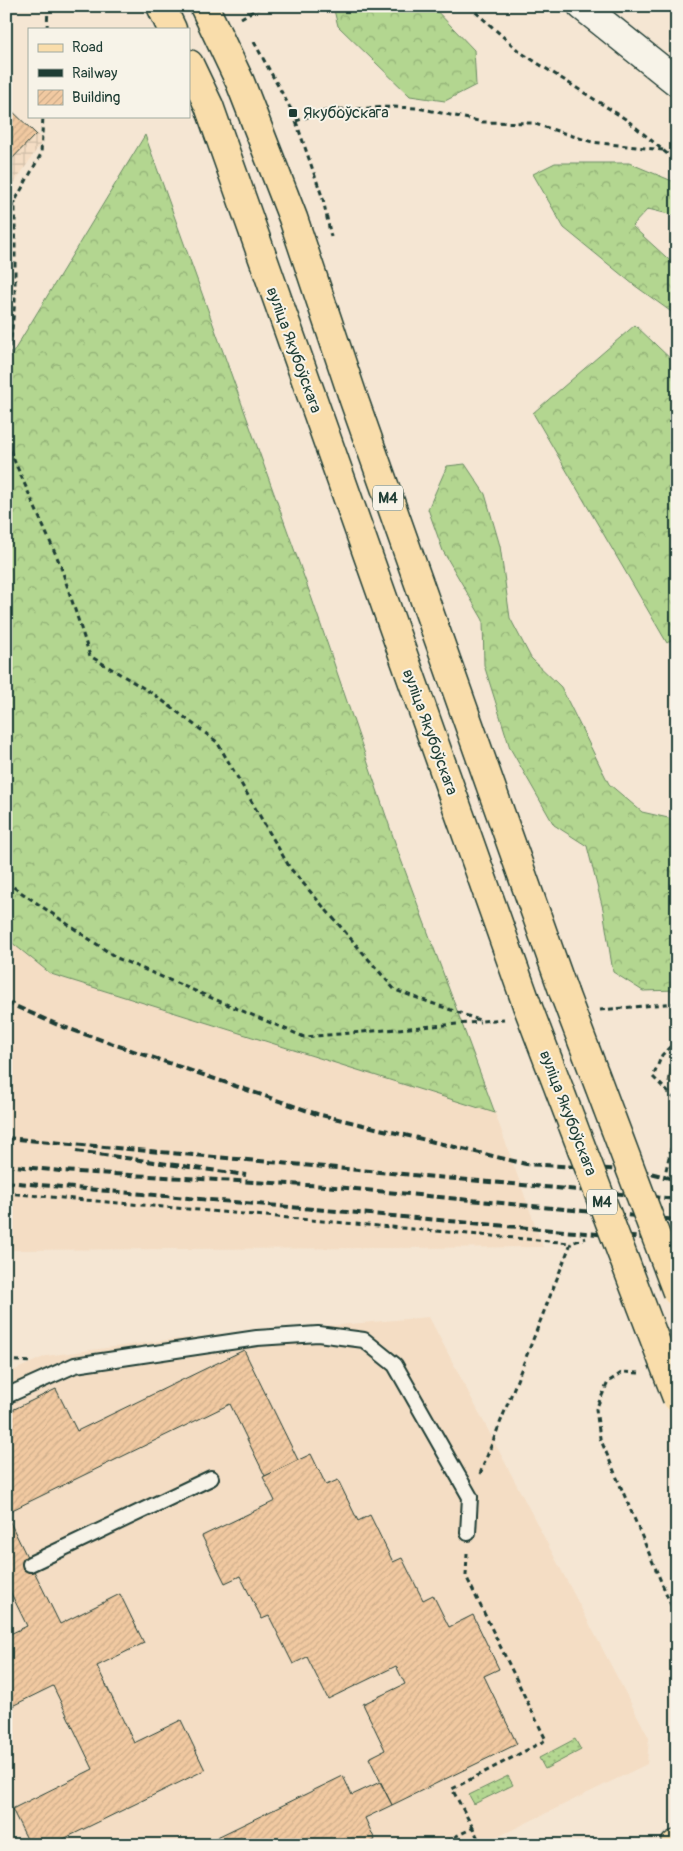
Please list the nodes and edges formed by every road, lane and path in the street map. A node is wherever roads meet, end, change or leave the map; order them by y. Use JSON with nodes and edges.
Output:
{"nodes":[{"id":1,"x":48,"y":6,"type":"edge"},
{"id":2,"x":161,"y":6,"type":"edge"},
{"id":3,"x":204,"y":6,"type":"edge"},
{"id":4,"x":262,"y":6,"type":"edge"},
{"id":5,"x":469,"y":6,"type":"edge"},
{"id":6,"x":582,"y":6,"type":"edge"},
{"id":7,"x":241,"y":18,"type":"dead end"},
{"id":8,"x":47,"y":28,"type":"edge"},
{"id":9,"x":172,"y":28,"type":"edge"},
{"id":10,"x":190,"y":66,"type":"edge"},
{"id":11,"x":677,"y":82,"type":"edge"},
{"id":12,"x":43,"y":118,"type":"edge"},
{"id":13,"x":296,"y":121,"type":"dead end"},
{"id":14,"x":664,"y":150,"type":"junction"},
{"id":15,"x":677,"y":162,"type":"edge"},
{"id":16,"x":14,"y":201,"type":"junction"},
{"id":17,"x":6,"y":224,"type":"edge"},
{"id":18,"x":6,"y":383,"type":"edge"},
{"id":19,"x":6,"y":442,"type":"edge"},
{"id":20,"x":6,"y":882,"type":"edge"},
{"id":21,"x":677,"y":1003,"type":"edge"},
{"id":22,"x":599,"y":1010,"type":"dead end"},
{"id":23,"x":519,"y":1012,"type":"junction"},
{"id":24,"x":482,"y":1021,"type":"junction"},
{"id":25,"x":677,"y":1040,"type":"edge"},
{"id":26,"x":677,"y":1101,"type":"edge"},
{"id":27,"x":677,"y":1122,"type":"edge"},
{"id":28,"x":662,"y":1184,"type":"dead end"},
{"id":29,"x":6,"y":1193,"type":"edge"},
{"id":30,"x":589,"y":1237,"type":"dead end"},
{"id":31,"x":571,"y":1243,"type":"junction"},
{"id":32,"x":677,"y":1292,"type":"edge"},
{"id":33,"x":641,"y":1373,"type":"dead end"},
{"id":34,"x":6,"y":1396,"type":"edge"},
{"id":35,"x":677,"y":1398,"type":"edge"},
{"id":36,"x":211,"y":1478,"type":"dead end"},
{"id":37,"x":470,"y":1497,"type":"junction"},
{"id":38,"x":468,"y":1532,"type":"joint"},
{"id":39,"x":30,"y":1564,"type":"dead end"},
{"id":40,"x":677,"y":1619,"type":"edge"},
{"id":41,"x":473,"y":1828,"type":"junction"},
{"id":42,"x":438,"y":1845,"type":"edge"},
{"id":43,"x":481,"y":1845,"type":"edge"}],
"edges":[{"from":1,"to":8,"type":"path"},
{"from":2,"to":9,"type":"main road"},
{"from":3,"to":32,"type":"main road","number":"М4","bridge":true},
{"from":4,"to":7,"type":"path"},
{"from":5,"to":14,"type":"path"},
{"from":6,"to":11,"type":"street"},
{"from":10,"to":23,"type":"main road","name":"вуліца Якубоўскага","number":"М4"},
{"from":12,"to":16,"type":"path"},
{"from":13,"to":14,"type":"path"},
{"from":14,"to":15,"type":"path"},
{"from":16,"to":17,"type":"path"},
{"from":16,"to":18,"type":"path"},
{"from":19,"to":24,"type":"path"},
{"from":20,"to":24,"type":"path"},
{"from":21,"to":22,"type":"path"},
{"from":23,"to":24,"type":"path"},
{"from":23,"to":35,"type":"main road","name":"вуліца Якубоўскага","number":"М4","bridge":true},
{"from":25,"to":26,"type":"path"},
{"from":27,"to":28,"type":"path"},
{"from":29,"to":31,"type":"path"},
{"from":30,"to":31,"type":"path"},
{"from":31,"to":37,"type":"path"},
{"from":33,"to":40,"type":"path"},
{"from":34,"to":37,"type":"lane"},
{"from":36,"to":39,"type":"lane"},
{"from":37,"to":38,"type":"lane"},
{"from":38,"to":41,"type":"path"},
{"from":41,"to":42,"type":"path"},
{"from":41,"to":43,"type":"path"}]}
